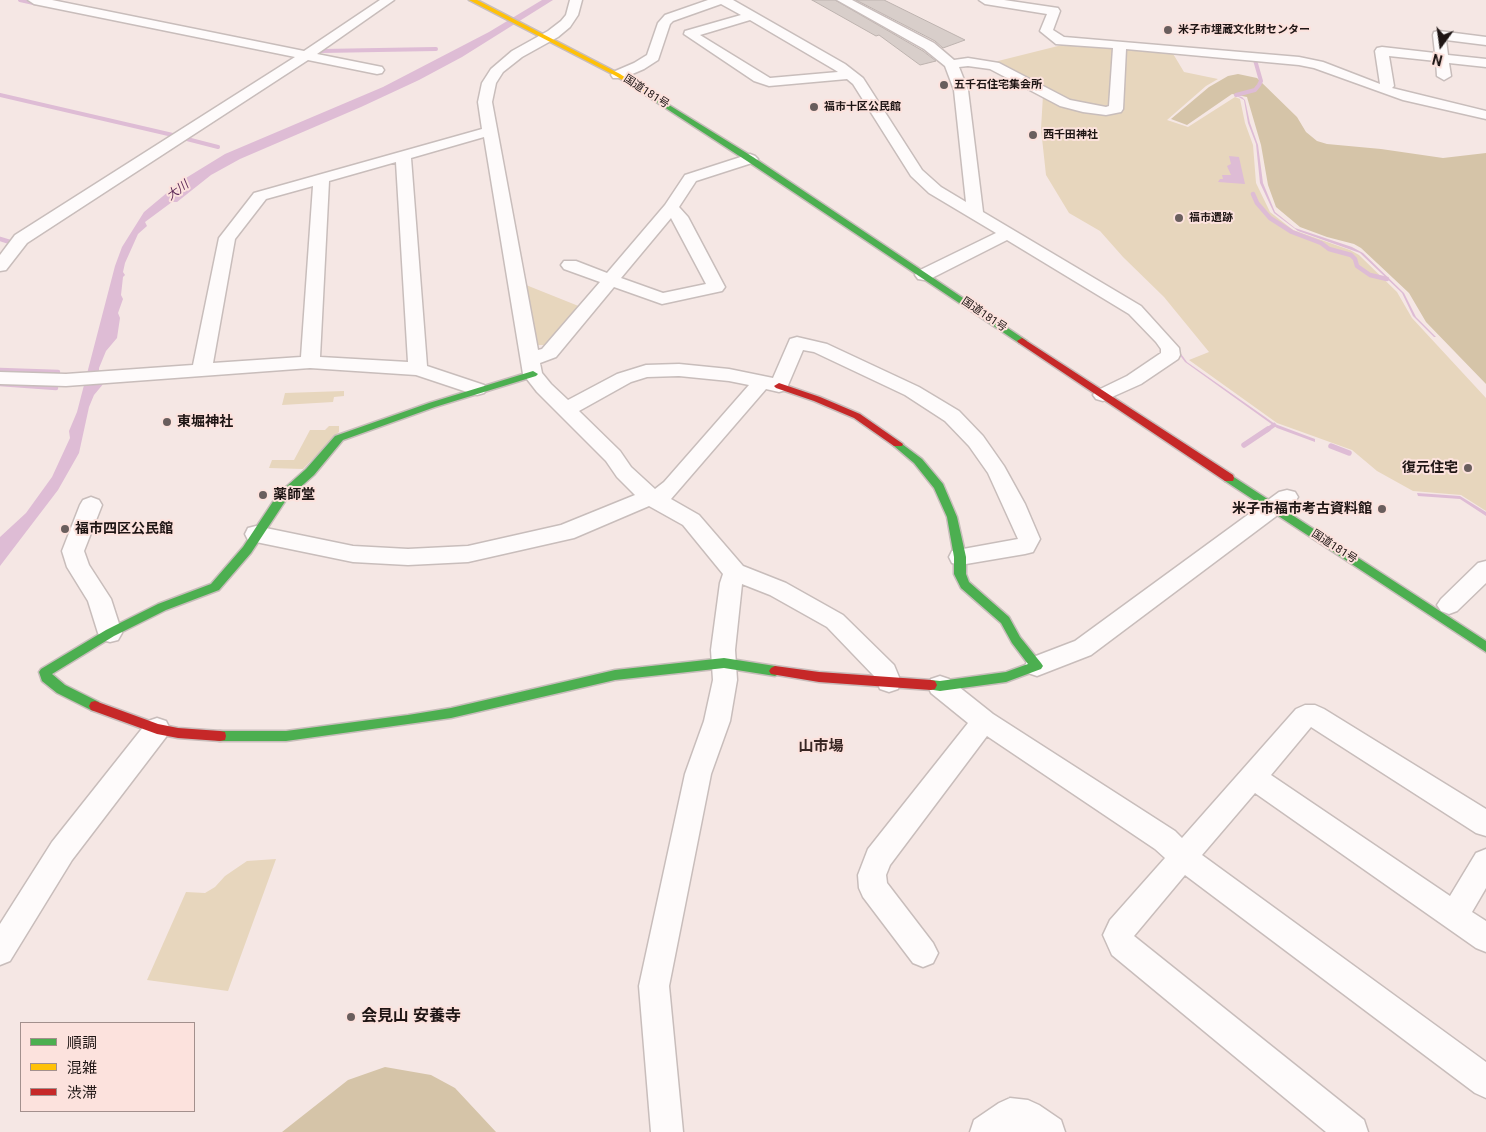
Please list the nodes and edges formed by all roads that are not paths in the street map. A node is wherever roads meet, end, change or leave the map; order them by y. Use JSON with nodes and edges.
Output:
{"nodes":[{"id":1,"x":34,"y":0,"type":"edge"},
{"id":2,"x":388,"y":0,"type":"edge"},
{"id":3,"x":472,"y":0,"type":"edge"},
{"id":4,"x":489,"y":0,"type":"edge"},
{"id":5,"x":576,"y":0,"type":"edge"},
{"id":6,"x":720,"y":0,"type":"edge"},
{"id":7,"x":724,"y":0,"type":"edge"},
{"id":8,"x":843,"y":0,"type":"edge"},
{"id":9,"x":985,"y":0,"type":"edge"},
{"id":10,"x":671,"y":4,"type":"dead end"},
{"id":11,"x":1056,"y":5,"type":"edge"},
{"id":12,"x":506,"y":14,"type":"junction"},
{"id":13,"x":750,"y":16,"type":"junction"},
{"id":14,"x":669,"y":18,"type":"junction"},
{"id":15,"x":549,"y":36,"type":"junction"},
{"id":16,"x":1486,"y":40,"type":"edge"},
{"id":17,"x":1120,"y":45,"type":"junction"},
{"id":18,"x":307,"y":55,"type":"junction"},
{"id":19,"x":1442,"y":58,"type":"junction"},
{"id":20,"x":951,"y":64,"type":"junction"},
{"id":21,"x":1486,"y":64,"type":"edge"},
{"id":22,"x":377,"y":70,"type":"dead end"},
{"id":23,"x":621,"y":74,"type":"junction"},
{"id":24,"x":850,"y":75,"type":"junction"},
{"id":25,"x":1444,"y":76,"type":"dead end"},
{"id":26,"x":1384,"y":90,"type":"junction"},
{"id":27,"x":1486,"y":115,"type":"edge"},
{"id":28,"x":490,"y":131,"type":"junction"},
{"id":29,"x":403,"y":154,"type":"junction"},
{"id":30,"x":750,"y":160,"type":"junction"},
{"id":31,"x":321,"y":179,"type":"junction"},
{"id":32,"x":671,"y":208,"type":"junction"},
{"id":33,"x":975,"y":214,"type":"junction"},
{"id":34,"x":1008,"y":234,"type":"junction"},
{"id":35,"x":570,"y":265,"type":"dead end"},
{"id":36,"x":0,"y":266,"type":"edge"},
{"id":37,"x":929,"y":273,"type":"junction"},
{"id":38,"x":610,"y":280,"type":"junction"},
{"id":39,"x":310,"y":362,"type":"junction"},
{"id":40,"x":531,"y":367,"type":"junction"},
{"id":41,"x":418,"y":369,"type":"junction"},
{"id":42,"x":202,"y":370,"type":"junction"},
{"id":43,"x":0,"y":378,"type":"edge"},
{"id":44,"x":770,"y":384,"type":"junction"},
{"id":45,"x":477,"y":390,"type":"junction"},
{"id":46,"x":1116,"y":394,"type":"junction"},
{"id":47,"x":567,"y":409,"type":"junction"},
{"id":48,"x":650,"y":498,"type":"junction"},
{"id":49,"x":1283,"y":500,"type":"junction"},
{"id":50,"x":91,"y":505,"type":"dead end"},
{"id":51,"x":256,"y":534,"type":"junction"},
{"id":52,"x":960,"y":557,"type":"junction"},
{"id":53,"x":1486,"y":569,"type":"edge"},
{"id":54,"x":735,"y":572,"type":"junction"},
{"id":55,"x":1449,"y":605,"type":"dead end"},
{"id":56,"x":110,"y":633,"type":"junction"},
{"id":57,"x":1486,"y":647,"type":"edge"},
{"id":58,"x":724,"y":663,"type":"junction"},
{"id":59,"x":1037,"y":666,"type":"junction"},
{"id":60,"x":889,"y":682,"type":"junction"},
{"id":61,"x":940,"y":686,"type":"junction"},
{"id":62,"x":984,"y":721,"type":"junction"},
{"id":63,"x":157,"y":729,"type":"junction"},
{"id":64,"x":1253,"y":777,"type":"junction"},
{"id":65,"x":1486,"y":824,"type":"edge"},
{"id":66,"x":1183,"y":857,"type":"junction"},
{"id":67,"x":1486,"y":862,"type":"edge"},
{"id":68,"x":1454,"y":916,"type":"junction"},
{"id":69,"x":1486,"y":938,"type":"edge"},
{"id":70,"x":0,"y":952,"type":"edge"},
{"id":71,"x":923,"y":954,"type":"dead end"},
{"id":72,"x":1486,"y":1082,"type":"edge"},
{"id":73,"x":667,"y":1132,"type":"edge"},
{"id":74,"x":986,"y":1132,"type":"edge"},
{"id":75,"x":1049,"y":1132,"type":"edge"},
{"id":76,"x":1352,"y":1132,"type":"edge"}],
"edges":[{"from":1,"to":18,"type":"street"},
{"from":2,"to":18,"type":"street"},
{"from":3,"to":12,"type":"main road","name":"国道181号"},
{"from":4,"to":12,"type":"main road","name":"国道181号"},
{"from":5,"to":15,"type":"street"},
{"from":6,"to":14,"type":"street"},
{"from":7,"to":13,"type":"street"},
{"from":8,"to":20,"type":"street"},
{"from":9,"to":11,"type":"street"},
{"from":10,"to":14,"type":"street"},
{"from":11,"to":17,"type":"street"},
{"from":12,"to":15,"type":"main road","name":"国道181号"},
{"from":13,"to":24,"type":"street"},
{"from":13,"to":24,"type":"street"},
{"from":14,"to":23,"type":"street"},
{"from":15,"to":23,"type":"main road","name":"国道181号"},
{"from":15,"to":28,"type":"street"},
{"from":16,"to":19,"type":"street"},
{"from":17,"to":20,"type":"street"},
{"from":17,"to":26,"type":"street"},
{"from":18,"to":22,"type":"street"},
{"from":18,"to":36,"type":"street"},
{"from":19,"to":21,"type":"street"},
{"from":19,"to":25,"type":"street"},
{"from":19,"to":26,"type":"street"},
{"from":20,"to":33,"type":"street"},
{"from":23,"to":30,"type":"main road","name":"国道181号"},
{"from":23,"to":37,"type":"main road","name":"国道181号"},
{"from":24,"to":33,"type":"street"},
{"from":26,"to":27,"type":"street"},
{"from":28,"to":29,"type":"street"},
{"from":28,"to":40,"type":"street"},
{"from":29,"to":31,"type":"street"},
{"from":29,"to":41,"type":"street"},
{"from":30,"to":32,"type":"street"},
{"from":30,"to":37,"type":"main road","name":"国道181号"},
{"from":31,"to":39,"type":"street"},
{"from":31,"to":42,"type":"street"},
{"from":32,"to":38,"type":"street"},
{"from":32,"to":38,"type":"street"},
{"from":33,"to":34,"type":"street"},
{"from":34,"to":37,"type":"street"},
{"from":34,"to":46,"type":"street"},
{"from":35,"to":38,"type":"street"},
{"from":37,"to":46,"type":"main road","name":"国道181号"},
{"from":38,"to":40,"type":"street"},
{"from":39,"to":41,"type":"street"},
{"from":39,"to":42,"type":"street"},
{"from":40,"to":45,"type":"main road"},
{"from":40,"to":47,"type":"street"},
{"from":41,"to":45,"type":"street"},
{"from":42,"to":43,"type":"street"},
{"from":44,"to":47,"type":"street"},
{"from":44,"to":48,"type":"street"},
{"from":44,"to":52,"type":"main road"},
{"from":44,"to":52,"type":"street"},
{"from":45,"to":51,"type":"main road"},
{"from":46,"to":49,"type":"main road","name":"国道181号"},
{"from":47,"to":48,"type":"street"},
{"from":48,"to":51,"type":"street"},
{"from":48,"to":54,"type":"street"},
{"from":49,"to":57,"type":"main road","name":"国道181号"},
{"from":49,"to":59,"type":"street"},
{"from":50,"to":56,"type":"street"},
{"from":51,"to":56,"type":"main road"},
{"from":52,"to":59,"type":"main road"},
{"from":53,"to":55,"type":"street"},
{"from":54,"to":58,"type":"street"},
{"from":54,"to":60,"type":"street"},
{"from":56,"to":63,"type":"main road"},
{"from":58,"to":60,"type":"main road"},
{"from":58,"to":63,"type":"main road"},
{"from":58,"to":73,"type":"street"},
{"from":59,"to":61,"type":"main road"},
{"from":60,"to":61,"type":"main road"},
{"from":61,"to":62,"type":"street"},
{"from":62,"to":66,"type":"street"},
{"from":62,"to":71,"type":"street"},
{"from":63,"to":70,"type":"street"},
{"from":64,"to":65,"type":"street"},
{"from":64,"to":66,"type":"street"},
{"from":64,"to":68,"type":"street"},
{"from":66,"to":72,"type":"street"},
{"from":66,"to":76,"type":"street"},
{"from":67,"to":68,"type":"street"},
{"from":68,"to":69,"type":"street"},
{"from":74,"to":75,"type":"street"}]}
